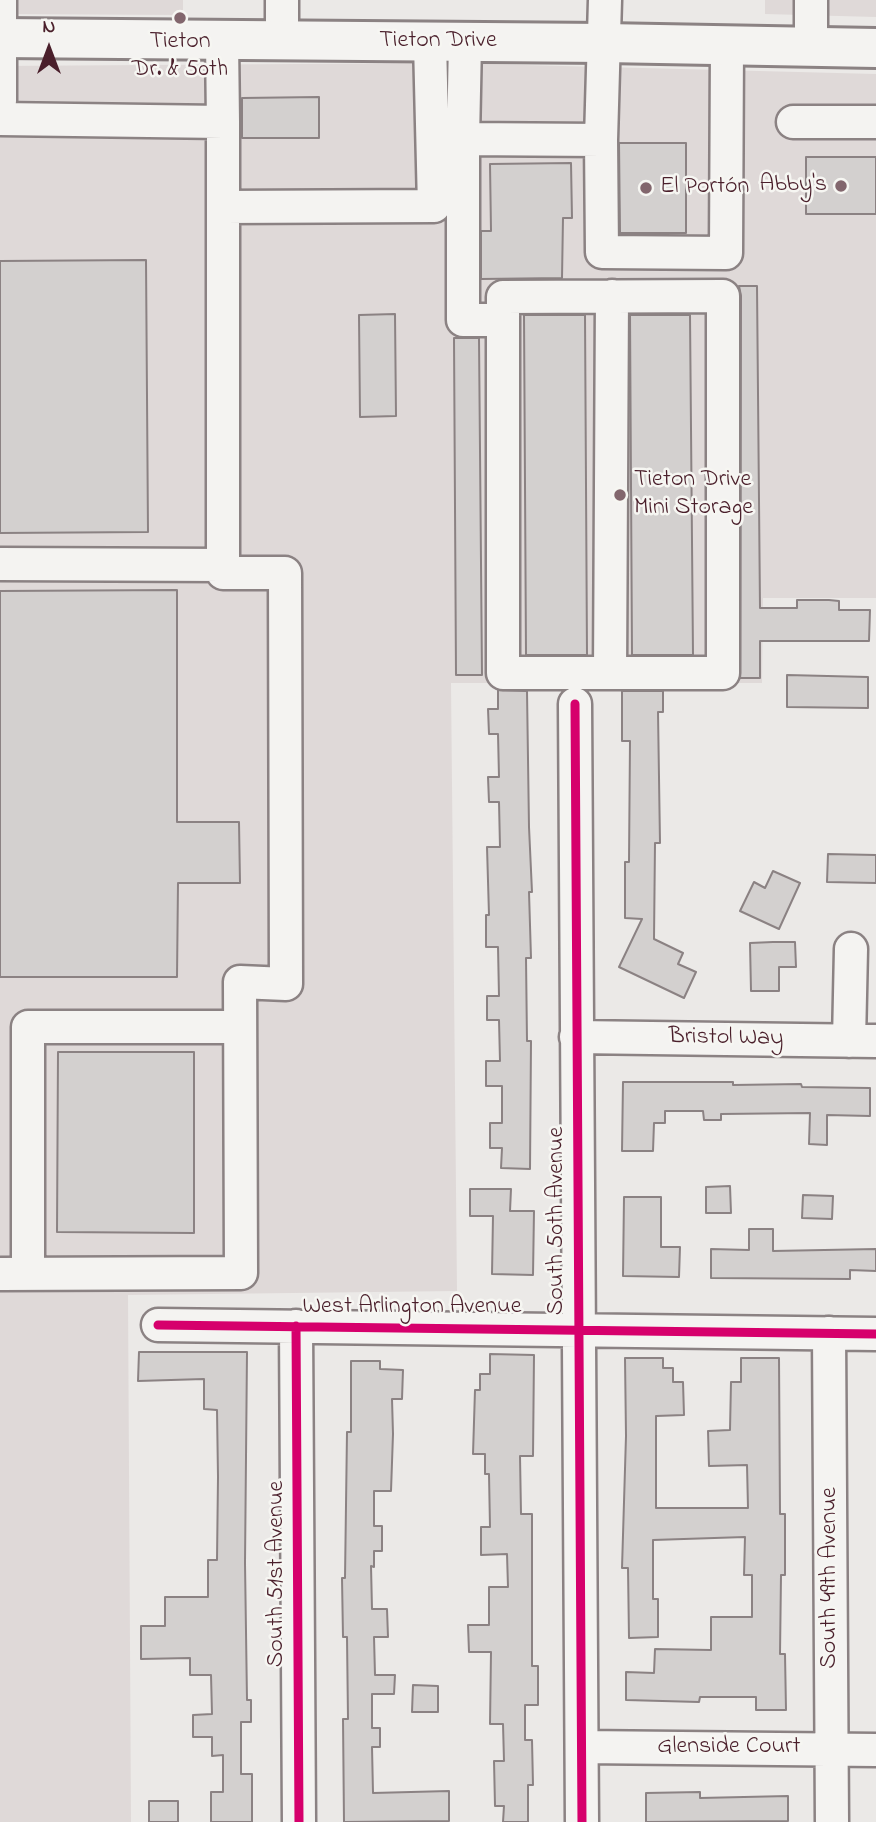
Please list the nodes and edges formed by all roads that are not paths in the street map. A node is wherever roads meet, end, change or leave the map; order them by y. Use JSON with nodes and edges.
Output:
{"nodes":[{"id":1,"x":0,"y":0,"type":"edge"},
{"id":2,"x":282,"y":0,"type":"edge"},
{"id":3,"x":605,"y":0,"type":"edge"},
{"id":4,"x":811,"y":0,"type":"edge"},
{"id":5,"x":0,"y":38,"type":"edge"},
{"id":6,"x":222,"y":41,"type":"junction"},
{"id":7,"x":282,"y":42,"type":"junction"},
{"id":8,"x":448,"y":43,"type":"junction"},
{"id":9,"x":605,"y":43,"type":"junction"},
{"id":10,"x":727,"y":45,"type":"junction"},
{"id":11,"x":811,"y":47,"type":"junction"},
{"id":12,"x":876,"y":48,"type":"edge"},
{"id":13,"x":0,"y":101,"type":"edge"},
{"id":14,"x":0,"y":120,"type":"edge"},
{"id":15,"x":223,"y":122,"type":"junction"},
{"id":16,"x":793,"y":122,"type":"dead end"},
{"id":17,"x":876,"y":122,"type":"edge"},
{"id":18,"x":463,"y":139,"type":"junction"},
{"id":19,"x":601,"y":140,"type":"junction"},
{"id":20,"x":223,"y":207,"type":"junction"},
{"id":21,"x":612,"y":296,"type":"junction"},
{"id":22,"x":503,"y":320,"type":"junction"},
{"id":23,"x":0,"y":564,"type":"edge"},
{"id":24,"x":223,"y":565,"type":"junction"},
{"id":25,"x":610,"y":673,"type":"junction"},
{"id":26,"x":575,"y":704,"type":"dead end"},
{"id":27,"x":851,"y":948,"type":"dead end"},
{"id":28,"x":240,"y":1027,"type":"junction"},
{"id":29,"x":576,"y":1037,"type":"junction"},
{"id":30,"x":862,"y":1041,"type":"edge"},
{"id":31,"x":14,"y":1274,"type":"edge"},
{"id":32,"x":158,"y":1325,"type":"dead end"},
{"id":33,"x":296,"y":1326,"type":"junction"},
{"id":34,"x":578,"y":1329,"type":"junction"},
{"id":35,"x":830,"y":1333,"type":"junction"},
{"id":36,"x":876,"y":1334,"type":"edge"},
{"id":37,"x":582,"y":1747,"type":"junction"},
{"id":38,"x":831,"y":1749,"type":"junction"},
{"id":39,"x":876,"y":1750,"type":"edge"},
{"id":40,"x":299,"y":1822,"type":"edge"},
{"id":41,"x":582,"y":1822,"type":"edge"},
{"id":42,"x":832,"y":1822,"type":"edge"}],
"edges":[{"from":1,"to":5,"type":"street"},
{"from":2,"to":7,"type":"street"},
{"from":3,"to":9,"type":"street"},
{"from":4,"to":11,"type":"street"},
{"from":5,"to":6,"type":"main road","name":"Tieton Drive"},
{"from":5,"to":13,"type":"street"},
{"from":6,"to":7,"type":"main road","name":"Tieton Drive"},
{"from":6,"to":15,"type":"street"},
{"from":7,"to":8,"type":"main road","name":"Tieton Drive"},
{"from":8,"to":9,"type":"main road","name":"Tieton Drive"},
{"from":8,"to":18,"type":"street"},
{"from":8,"to":20,"type":"street"},
{"from":9,"to":10,"type":"main road","name":"Tieton Drive"},
{"from":9,"to":19,"type":"street"},
{"from":10,"to":11,"type":"main road","name":"Tieton Drive"},
{"from":10,"to":19,"type":"street"},
{"from":11,"to":12,"type":"main road","name":"Tieton Drive"},
{"from":14,"to":15,"type":"street"},
{"from":15,"to":20,"type":"street"},
{"from":16,"to":17,"type":"street"},
{"from":18,"to":19,"type":"street"},
{"from":18,"to":22,"type":"street"},
{"from":20,"to":24,"type":"street"},
{"from":21,"to":22,"type":"street"},
{"from":21,"to":25,"type":"street"},
{"from":21,"to":25,"type":"street"},
{"from":22,"to":25,"type":"street"},
{"from":23,"to":24,"type":"street"},
{"from":24,"to":28,"type":"street"},
{"from":26,"to":29,"type":"street","name":"South 50th Avenue"},
{"from":27,"to":30,"type":"street"},
{"from":28,"to":31,"type":"street"},
{"from":28,"to":31,"type":"street"},
{"from":29,"to":30,"type":"street","name":"Bristol Way"},
{"from":29,"to":34,"type":"street","name":"South 50th Avenue"},
{"from":32,"to":33,"type":"street","name":"West Arlington Avenue"},
{"from":33,"to":34,"type":"street","name":"West Arlington Avenue"},
{"from":33,"to":40,"type":"street","name":"South 51st Avenue"},
{"from":34,"to":35,"type":"street","name":"West Arlington Avenue"},
{"from":34,"to":37,"type":"street","name":"South 50th Avenue"},
{"from":35,"to":36,"type":"street","name":"West Arlington Avenue"},
{"from":35,"to":38,"type":"street","name":"South 49th Avenue"},
{"from":37,"to":38,"type":"street","name":"Glenside Court"},
{"from":37,"to":41,"type":"street","name":"South 50th Avenue"},
{"from":38,"to":39,"type":"street","name":"Glenside Court"},
{"from":38,"to":42,"type":"street","name":"South 49th Avenue"}]}
